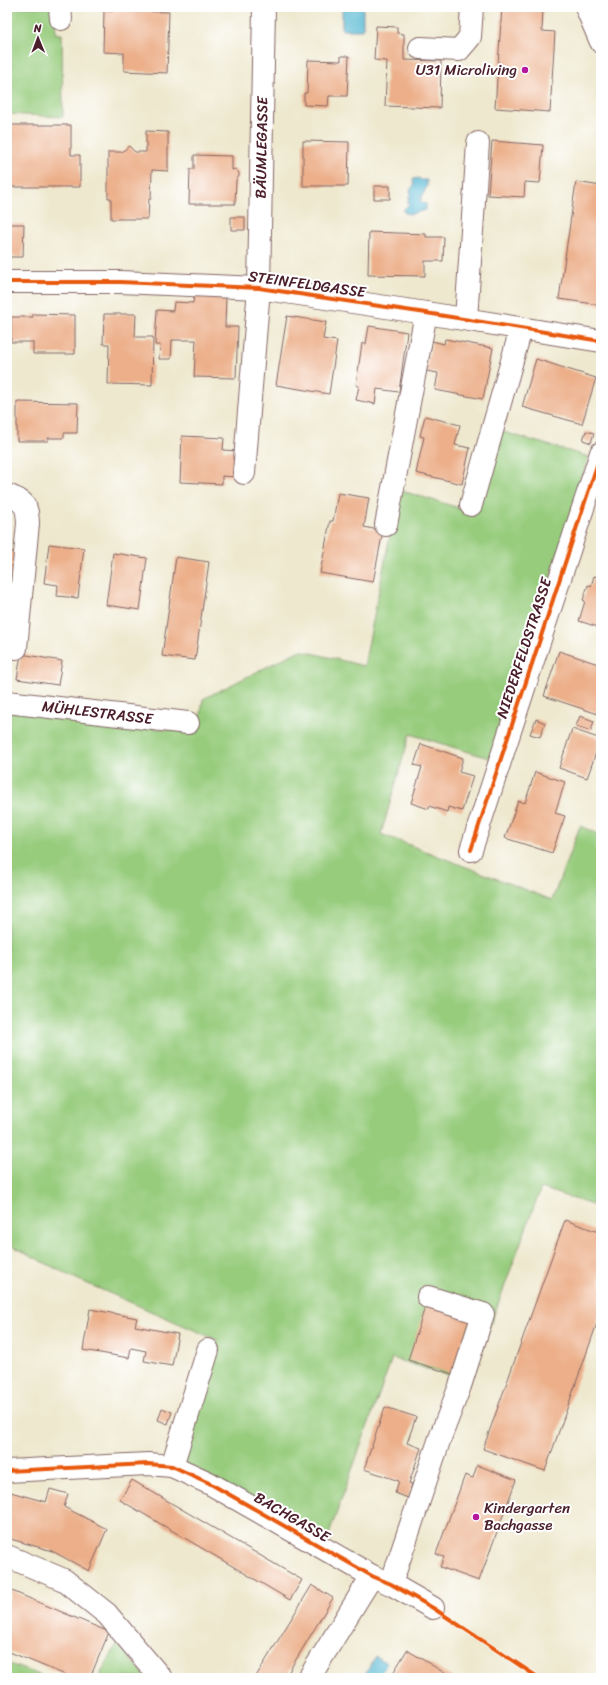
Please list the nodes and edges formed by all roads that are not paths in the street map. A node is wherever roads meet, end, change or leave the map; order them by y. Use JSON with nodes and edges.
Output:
{"nodes":[{"id":1,"x":264,"y":7,"type":"edge"},
{"id":2,"x":472,"y":7,"type":"edge"},
{"id":3,"x":586,"y":7,"type":"edge"},
{"id":4,"x":601,"y":42,"type":"edge"},
{"id":5,"x":420,"y":48,"type":"dead end"},
{"id":6,"x":478,"y":143,"type":"dead end"},
{"id":7,"x":7,"y":282,"type":"edge"},
{"id":8,"x":258,"y":288,"type":"junction"},
{"id":9,"x":426,"y":313,"type":"junction"},
{"id":10,"x":466,"y":319,"type":"junction"},
{"id":11,"x":521,"y":329,"type":"junction"},
{"id":12,"x":601,"y":342,"type":"edge"},
{"id":13,"x":601,"y":453,"type":"edge"},
{"id":14,"x":244,"y":473,"type":"dead end"},
{"id":15,"x":7,"y":495,"type":"edge"},
{"id":16,"x":471,"y":505,"type":"dead end"},
{"id":17,"x":386,"y":525,"type":"dead end"},
{"id":18,"x":16,"y":648,"type":"dead end"},
{"id":19,"x":7,"y":702,"type":"edge"},
{"id":20,"x":188,"y":723,"type":"dead end"},
{"id":21,"x":471,"y":850,"type":"dead end"},
{"id":22,"x":428,"y":1297,"type":"dead end"},
{"id":23,"x":208,"y":1350,"type":"dead end"},
{"id":24,"x":172,"y":1466,"type":"junction"},
{"id":25,"x":7,"y":1471,"type":"edge"},
{"id":26,"x":7,"y":1556,"type":"edge"},
{"id":27,"x":382,"y":1580,"type":"junction"},
{"id":28,"x":433,"y":1608,"type":"dead end"},
{"id":29,"x":161,"y":1678,"type":"edge"},
{"id":30,"x":309,"y":1678,"type":"edge"}],
"edges":[{"from":1,"to":8,"type":"street","name":"BÄUMLEGASSE"},
{"from":2,"to":5,"type":"street"},
{"from":3,"to":4,"type":"street"},
{"from":6,"to":10,"type":"street"},
{"from":7,"to":8,"type":"street","name":"STEINFELDGASSE"},
{"from":8,"to":9,"type":"street","name":"STEINFELDGASSE"},
{"from":8,"to":14,"type":"street","name":"BÄUMLEGASSE"},
{"from":9,"to":10,"type":"street","name":"STEINFELDGASSE"},
{"from":9,"to":17,"type":"street"},
{"from":10,"to":11,"type":"street","name":"STEINFELDGASSE"},
{"from":11,"to":12,"type":"street","name":"STEINFELDGASSE"},
{"from":11,"to":16,"type":"street"},
{"from":13,"to":21,"type":"street","name":"NIEDERFELDSTRASSE"},
{"from":15,"to":18,"type":"street"},
{"from":19,"to":20,"type":"street","name":"MÜHLESTRASSE"},
{"from":22,"to":27,"type":"street"},
{"from":23,"to":24,"type":"street"},
{"from":24,"to":25,"type":"street","name":"BACHGASSE"},
{"from":24,"to":27,"type":"street","name":"BACHGASSE"},
{"from":26,"to":29,"type":"street"},
{"from":27,"to":28,"type":"street","name":"BACHGASSE"},
{"from":27,"to":30,"type":"street"}]}
